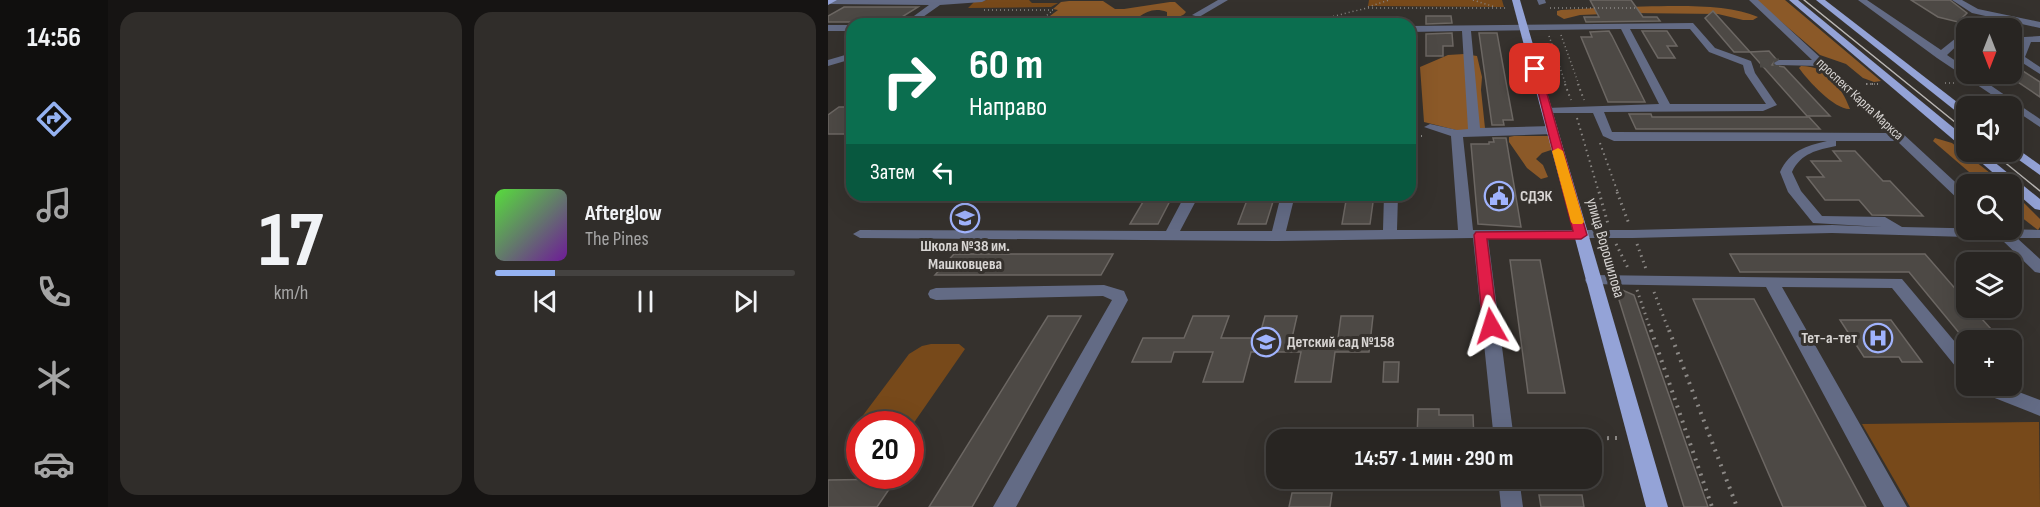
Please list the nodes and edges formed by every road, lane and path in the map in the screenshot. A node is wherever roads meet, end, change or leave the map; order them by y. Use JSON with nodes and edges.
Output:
{"nodes":[{"id":1,"x":981,"y":0,"type":"edge"},
{"id":2,"x":1224,"y":0,"type":"edge"},
{"id":3,"x":1389,"y":0,"type":"edge"},
{"id":4,"x":1473,"y":0,"type":"edge"},
{"id":5,"x":1753,"y":0,"type":"edge"},
{"id":6,"x":1793,"y":0,"type":"edge"},
{"id":7,"x":1820,"y":0,"type":"edge"},
{"id":8,"x":1862,"y":0,"type":"edge"},
{"id":9,"x":1956,"y":0,"type":"edge"},
{"id":10,"x":900,"y":1,"type":"edge"},
{"id":11,"x":1544,"y":1,"type":"edge"},
{"id":12,"x":830,"y":2,"type":"edge"},
{"id":13,"x":938,"y":3,"type":"junction"},
{"id":14,"x":1517,"y":4,"type":"edge"},
{"id":15,"x":1367,"y":8,"type":"junction"},
{"id":16,"x":1499,"y":8,"type":"junction"},
{"id":17,"x":1551,"y":8,"type":"junction"},
{"id":18,"x":1638,"y":8,"type":"dead end"},
{"id":19,"x":1986,"y":13,"type":"junction"},
{"id":20,"x":1196,"y":15,"type":"dead end"},
{"id":21,"x":915,"y":18,"type":"edge"},
{"id":22,"x":1326,"y":18,"type":"edge"},
{"id":23,"x":1981,"y":18,"type":"edge"},
{"id":24,"x":2040,"y":25,"type":"edge"},
{"id":25,"x":1624,"y":26,"type":"junction"},
{"id":26,"x":1523,"y":27,"type":"junction"},
{"id":27,"x":1546,"y":27,"type":"junction"},
{"id":28,"x":1558,"y":27,"type":"junction"},
{"id":29,"x":828,"y":28,"type":"edge"},
{"id":30,"x":846,"y":28,"type":"edge"},
{"id":31,"x":1416,"y":29,"type":"edge"},
{"id":32,"x":1466,"y":29,"type":"junction"},
{"id":33,"x":2040,"y":39,"type":"edge"},
{"id":34,"x":1920,"y":41,"type":"junction"},
{"id":35,"x":1956,"y":44,"type":"edge"},
{"id":36,"x":1953,"y":47,"type":"junction"},
{"id":37,"x":1940,"y":56,"type":"junction"},
{"id":38,"x":846,"y":58,"type":"edge"},
{"id":39,"x":828,"y":63,"type":"edge"},
{"id":40,"x":1748,"y":63,"type":"junction"},
{"id":41,"x":1760,"y":63,"type":"tunnel mouth"},
{"id":42,"x":1779,"y":63,"type":"tunnel mouth"},
{"id":43,"x":1821,"y":63,"type":"junction"},
{"id":44,"x":2040,"y":71,"type":"edge"},
{"id":45,"x":1956,"y":106,"type":"edge"},
{"id":46,"x":1666,"y":107,"type":"junction"},
{"id":47,"x":1546,"y":111,"type":"junction"},
{"id":48,"x":1575,"y":111,"type":"junction"},
{"id":49,"x":1593,"y":111,"type":"junction"},
{"id":50,"x":2040,"y":124,"type":"edge"},
{"id":51,"x":1430,"y":127,"type":"dead end"},
{"id":52,"x":1552,"y":130,"type":"junction"},
{"id":53,"x":1474,"y":132,"type":"junction"},
{"id":54,"x":1457,"y":134,"type":"junction"},
{"id":55,"x":1956,"y":136,"type":"edge"},
{"id":56,"x":1598,"y":137,"type":"dead end"},
{"id":57,"x":1864,"y":137,"type":"junction"},
{"id":58,"x":1901,"y":137,"type":"junction"},
{"id":59,"x":2022,"y":157,"type":"edge"},
{"id":60,"x":1987,"y":162,"type":"edge"},
{"id":61,"x":2040,"y":171,"type":"edge"},
{"id":62,"x":1956,"y":189,"type":"edge"},
{"id":63,"x":1189,"y":201,"type":"edge"},
{"id":64,"x":1287,"y":201,"type":"edge"},
{"id":65,"x":1391,"y":201,"type":"edge"},
{"id":66,"x":2040,"y":206,"type":"edge"},
{"id":67,"x":1899,"y":232,"type":"junction"},
{"id":68,"x":2022,"y":233,"type":"edge"},
{"id":69,"x":860,"y":234,"type":"dead end"},
{"id":70,"x":1390,"y":234,"type":"junction"},
{"id":71,"x":1611,"y":234,"type":"junction"},
{"id":72,"x":1633,"y":234,"type":"junction"},
{"id":73,"x":1956,"y":234,"type":"edge"},
{"id":74,"x":2040,"y":234,"type":"edge"},
{"id":75,"x":1473,"y":235,"type":"junction"},
{"id":76,"x":1581,"y":235,"type":"junction"},
{"id":77,"x":1170,"y":236,"type":"junction"},
{"id":78,"x":1278,"y":236,"type":"junction"},
{"id":79,"x":2010,"y":240,"type":"edge"},
{"id":80,"x":2040,"y":268,"type":"edge"},
{"id":81,"x":1593,"y":280,"type":"junction"},
{"id":82,"x":1642,"y":280,"type":"junction"},
{"id":83,"x":1771,"y":282,"type":"junction"},
{"id":84,"x":936,"y":294,"type":"dead end"},
{"id":85,"x":1956,"y":355,"type":"edge"},
{"id":86,"x":2009,"y":396,"type":"edge"},
{"id":87,"x":2040,"y":408,"type":"edge"},
{"id":88,"x":1502,"y":429,"type":"edge"},
{"id":89,"x":1637,"y":437,"type":"junction"},
{"id":90,"x":1602,"y":438,"type":"edge"},
{"id":91,"x":1510,"y":489,"type":"edge"},
{"id":92,"x":1004,"y":507,"type":"edge"},
{"id":93,"x":1512,"y":507,"type":"edge"},
{"id":94,"x":1657,"y":507,"type":"edge"},
{"id":95,"x":1712,"y":507,"type":"edge"},
{"id":96,"x":1737,"y":507,"type":"edge"},
{"id":97,"x":1896,"y":507,"type":"edge"}],
"edges":[{"from":1,"to":13,"type":"street"},
{"from":2,"to":20,"type":"street"},
{"from":3,"to":15,"type":"path"},
{"from":4,"to":16,"type":"path"},
{"from":5,"to":43,"type":"street","name":"проспект Карла Маркса"},
{"from":6,"to":55,"type":"main road","name":"проспект Карла Маркса"},
{"from":7,"to":45,"type":"main road"},
{"from":8,"to":34,"type":"street"},
{"from":9,"to":19,"type":"street"},
{"from":10,"to":12,"type":"street"},
{"from":10,"to":13,"type":"street"},
{"from":11,"to":17,"type":"path"},
{"from":13,"to":21,"type":"street"},
{"from":14,"to":16,"type":"path"},
{"from":14,"to":26,"type":"main road","name":"улица Ворошилова"},
{"from":15,"to":16,"type":"path"},
{"from":15,"to":22,"type":"path"},
{"from":17,"to":18,"type":"path"},
{"from":17,"to":27,"type":"path"},
{"from":17,"to":28,"type":"path"},
{"from":19,"to":23,"type":"street"},
{"from":19,"to":24,"type":"street"},
{"from":25,"to":28,"type":"street"},
{"from":25,"to":40,"type":"street"},
{"from":25,"to":46,"type":"street"},
{"from":26,"to":27,"type":"street"},
{"from":26,"to":32,"type":"street"},
{"from":26,"to":47,"type":"main road","name":"улица Ворошилова"},
{"from":27,"to":28,"type":"street"},
{"from":27,"to":48,"type":"path"},
{"from":28,"to":49,"type":"path"},
{"from":29,"to":30,"type":"street"},
{"from":31,"to":32,"type":"street"},
{"from":32,"to":53,"type":"street"},
{"from":33,"to":44,"type":"street"},
{"from":34,"to":36,"type":"street"},
{"from":34,"to":37,"type":"street"},
{"from":35,"to":36,"type":"street"},
{"from":36,"to":37,"type":"street"},
{"from":37,"to":50,"type":"street"},
{"from":38,"to":39,"type":"street"},
{"from":40,"to":41,"type":"street"},
{"from":40,"to":46,"type":"street"},
{"from":42,"to":43,"type":"street"},
{"from":43,"to":58,"type":"street","name":"проспект Карла Маркса"},
{"from":46,"to":49,"type":"street"},
{"from":47,"to":48,"type":"street"},
{"from":47,"to":52,"type":"main road","name":"улица Ворошилова"},
{"from":48,"to":49,"type":"street"},
{"from":48,"to":71,"type":"path"},
{"from":49,"to":57,"type":"street"},
{"from":51,"to":54,"type":"street"},
{"from":52,"to":53,"type":"street"},
{"from":52,"to":76,"type":"main road","name":"улица Ворошилова"},
{"from":53,"to":54,"type":"street"},
{"from":54,"to":75,"type":"street"},
{"from":56,"to":72,"type":"path"},
{"from":57,"to":58,"type":"street"},
{"from":57,"to":67,"type":"street"},
{"from":58,"to":62,"type":"street","name":"проспект Карла Маркса"},
{"from":59,"to":61,"type":"main road"},
{"from":60,"to":66,"type":"main road"},
{"from":63,"to":77,"type":"street"},
{"from":64,"to":78,"type":"street"},
{"from":65,"to":70,"type":"street"},
{"from":67,"to":72,"type":"street"},
{"from":67,"to":73,"type":"street"},
{"from":68,"to":74,"type":"street"},
{"from":69,"to":77,"type":"street"},
{"from":70,"to":75,"type":"street"},
{"from":70,"to":78,"type":"street"},
{"from":71,"to":72,"type":"street"},
{"from":71,"to":76,"type":"street"},
{"from":71,"to":82,"type":"path"},
{"from":72,"to":82,"type":"path"},
{"from":75,"to":76,"type":"street"},
{"from":75,"to":88,"type":"street"},
{"from":76,"to":81,"type":"main road","name":"улица Ворошилова"},
{"from":77,"to":78,"type":"street"},
{"from":79,"to":80,"type":"street"},
{"from":81,"to":82,"type":"street"},
{"from":81,"to":89,"type":"main road","name":"улица Ворошилова"},
{"from":82,"to":83,"type":"street"},
{"from":82,"to":95,"type":"path"},
{"from":82,"to":96,"type":"path"},
{"from":83,"to":85,"type":"street"},
{"from":83,"to":97,"type":"street"},
{"from":84,"to":92,"type":"street"},
{"from":86,"to":87,"type":"street"},
{"from":89,"to":90,"type":"path"},
{"from":89,"to":94,"type":"main road","name":"улица Ворошилова"},
{"from":91,"to":93,"type":"street"}]}
